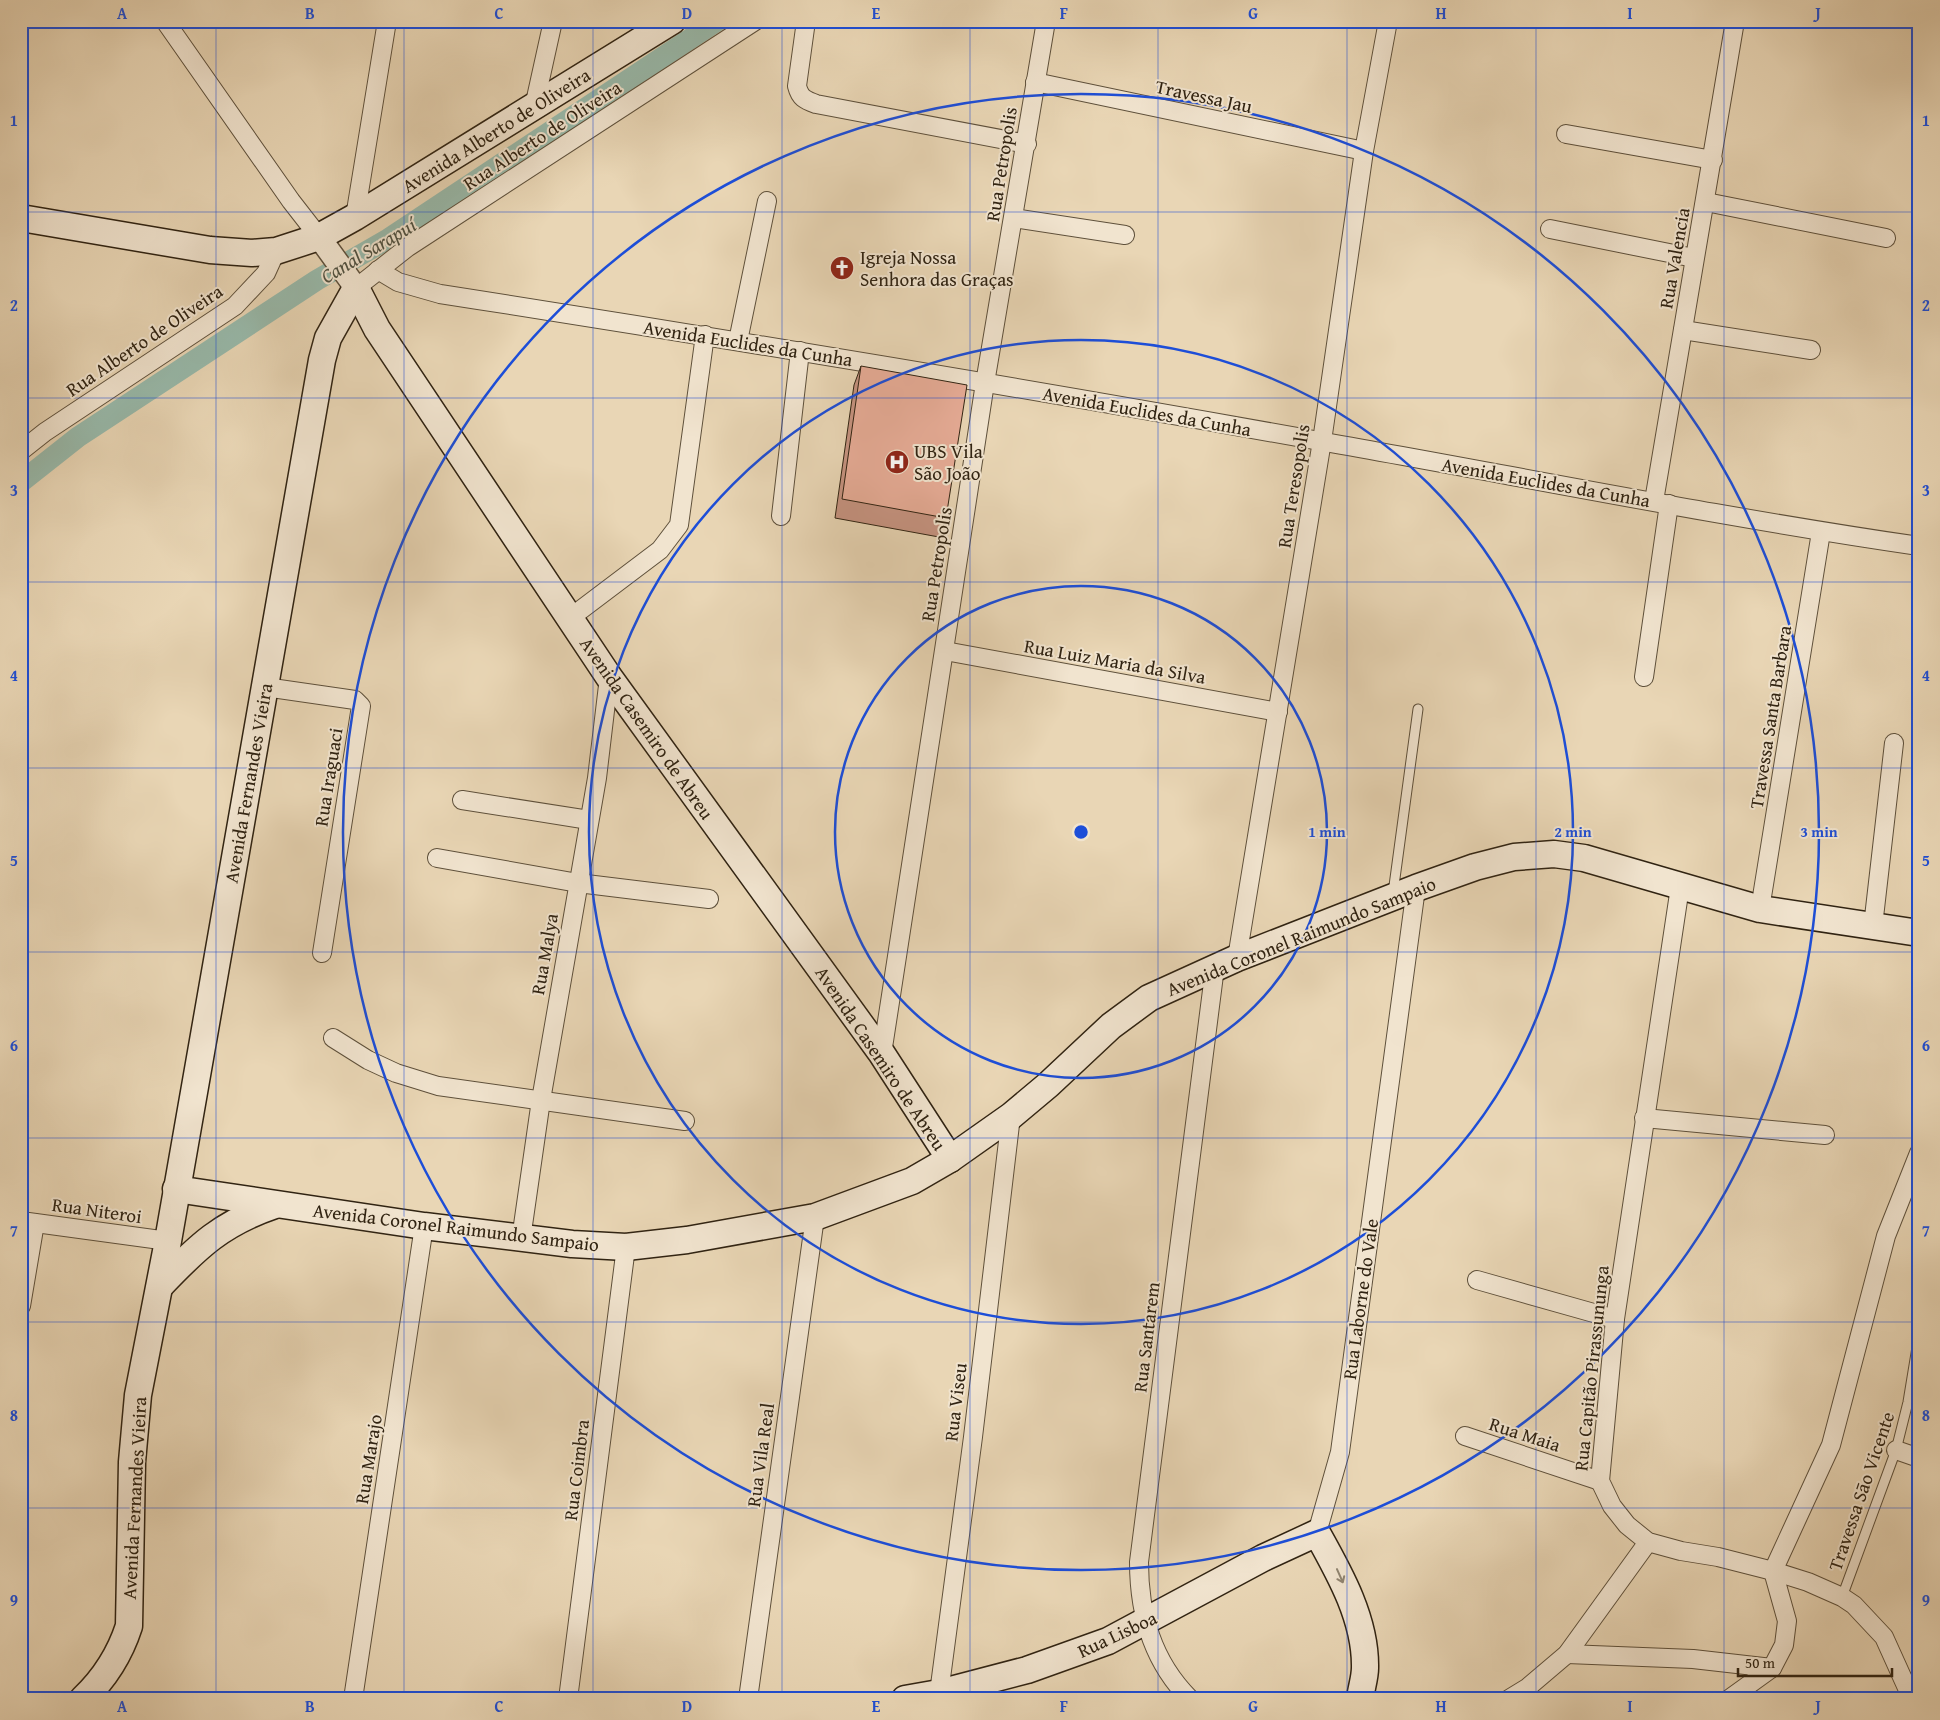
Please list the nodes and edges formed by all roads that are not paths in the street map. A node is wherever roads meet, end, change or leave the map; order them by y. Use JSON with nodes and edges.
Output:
{"nodes":[{"id":1,"x":165,"y":21,"type":"edge"},
{"id":2,"x":387,"y":21,"type":"edge"},
{"id":3,"x":553,"y":21,"type":"edge"},
{"id":4,"x":672,"y":21,"type":"edge"},
{"id":5,"x":755,"y":21,"type":"edge"},
{"id":6,"x":806,"y":21,"type":"edge"},
{"id":7,"x":1046,"y":21,"type":"edge"},
{"id":8,"x":1388,"y":21,"type":"edge"},
{"id":9,"x":1735,"y":21,"type":"edge"},
{"id":10,"x":1035,"y":82,"type":"junction"},
{"id":11,"x":534,"y":107,"type":"junction"},
{"id":12,"x":1566,"y":134,"type":"dead end"},
{"id":13,"x":1027,"y":144,"type":"junction"},
{"id":14,"x":1364,"y":151,"type":"junction"},
{"id":15,"x":1713,"y":160,"type":"junction"},
{"id":16,"x":767,"y":201,"type":"dead end"},
{"id":17,"x":1706,"y":202,"type":"junction"},
{"id":18,"x":355,"y":217,"type":"junction"},
{"id":19,"x":21,"y":218,"type":"edge"},
{"id":20,"x":1014,"y":218,"type":"junction"},
{"id":21,"x":1550,"y":229,"type":"dead end"},
{"id":22,"x":1125,"y":235,"type":"dead end"},
{"id":23,"x":1886,"y":238,"type":"dead end"},
{"id":24,"x":325,"y":245,"type":"junction"},
{"id":25,"x":276,"y":251,"type":"junction"},
{"id":26,"x":1694,"y":258,"type":"junction"},
{"id":27,"x":378,"y":270,"type":"junction"},
{"id":28,"x":352,"y":282,"type":"junction"},
{"id":29,"x":1683,"y":330,"type":"junction"},
{"id":30,"x":705,"y":335,"type":"junction"},
{"id":31,"x":738,"y":341,"type":"junction"},
{"id":32,"x":1811,"y":350,"type":"dead end"},
{"id":33,"x":800,"y":351,"type":"junction"},
{"id":34,"x":985,"y":384,"type":"junction"},
{"id":35,"x":1322,"y":441,"type":"junction"},
{"id":36,"x":21,"y":451,"type":"edge"},
{"id":37,"x":1662,"y":503,"type":"junction"},
{"id":38,"x":781,"y":516,"type":"dead end"},
{"id":39,"x":1821,"y":532,"type":"junction"},
{"id":40,"x":1919,"y":546,"type":"edge"},
{"id":41,"x":570,"y":618,"type":"junction"},
{"id":42,"x":945,"y":651,"type":"junction"},
{"id":43,"x":609,"y":677,"type":"junction"},
{"id":44,"x":1644,"y":677,"type":"dead end"},
{"id":45,"x":265,"y":687,"type":"junction"},
{"id":46,"x":1418,"y":709,"type":"dead end"},
{"id":47,"x":1278,"y":712,"type":"junction"},
{"id":48,"x":1894,"y":743,"type":"dead end"},
{"id":49,"x":462,"y":800,"type":"dead end"},
{"id":50,"x":589,"y":820,"type":"junction"},
{"id":51,"x":437,"y":858,"type":"dead end"},
{"id":52,"x":578,"y":883,"type":"junction"},
{"id":53,"x":1680,"y":887,"type":"junction"},
{"id":54,"x":1416,"y":888,"type":"junction"},
{"id":55,"x":1392,"y":898,"type":"junction"},
{"id":56,"x":709,"y":899,"type":"dead end"},
{"id":57,"x":1760,"y":909,"type":"junction"},
{"id":58,"x":1873,"y":926,"type":"junction"},
{"id":59,"x":1919,"y":933,"type":"edge"},
{"id":60,"x":322,"y":953,"type":"dead end"},
{"id":61,"x":1226,"y":963,"type":"junction"},
{"id":62,"x":333,"y":1038,"type":"dead end"},
{"id":63,"x":882,"y":1054,"type":"junction"},
{"id":64,"x":540,"y":1100,"type":"junction"},
{"id":65,"x":1011,"y":1116,"type":"junction"},
{"id":66,"x":1644,"y":1118,"type":"junction"},
{"id":67,"x":685,"y":1121,"type":"dead end"},
{"id":68,"x":1825,"y":1135,"type":"dead end"},
{"id":69,"x":1919,"y":1153,"type":"edge"},
{"id":70,"x":950,"y":1159,"type":"junction"},
{"id":71,"x":176,"y":1189,"type":"junction"},
{"id":72,"x":276,"y":1204,"type":"junction"},
{"id":73,"x":815,"y":1217,"type":"junction"},
{"id":74,"x":28,"y":1222,"type":"edge"},
{"id":75,"x":424,"y":1226,"type":"junction"},
{"id":76,"x":521,"y":1239,"type":"junction"},
{"id":77,"x":168,"y":1241,"type":"junction"},
{"id":78,"x":626,"y":1247,"type":"junction"},
{"id":79,"x":1477,"y":1280,"type":"dead end"},
{"id":80,"x":160,"y":1286,"type":"junction"},
{"id":81,"x":21,"y":1306,"type":"edge"},
{"id":82,"x":1615,"y":1319,"type":"junction"},
{"id":83,"x":1919,"y":1335,"type":"edge"},
{"id":84,"x":1464,"y":1436,"type":"dead end"},
{"id":85,"x":1896,"y":1450,"type":"junction"},
{"id":86,"x":1919,"y":1458,"type":"edge"},
{"id":87,"x":1600,"y":1481,"type":"junction"},
{"id":88,"x":1317,"y":1534,"type":"junction"},
{"id":89,"x":1648,"y":1542,"type":"junction"},
{"id":90,"x":1773,"y":1571,"type":"junction"},
{"id":91,"x":1842,"y":1597,"type":"junction"},
{"id":92,"x":1144,"y":1622,"type":"junction"},
{"id":93,"x":1567,"y":1654,"type":"junction"},
{"id":94,"x":1772,"y":1668,"type":"junction"},
{"id":95,"x":940,"y":1696,"type":"edge"},
{"id":96,"x":83,"y":1699,"type":"edge"},
{"id":97,"x":353,"y":1699,"type":"edge"},
{"id":98,"x":568,"y":1699,"type":"edge"},
{"id":99,"x":748,"y":1699,"type":"edge"},
{"id":100,"x":905,"y":1699,"type":"edge"},
{"id":101,"x":1190,"y":1699,"type":"edge"},
{"id":102,"x":1360,"y":1699,"type":"edge"},
{"id":103,"x":1510,"y":1699,"type":"edge"},
{"id":104,"x":1729,"y":1699,"type":"edge"},
{"id":105,"x":1912,"y":1699,"type":"edge"}],
"edges":[{"from":1,"to":24,"type":"street"},
{"from":2,"to":18,"type":"street"},
{"from":3,"to":11,"type":"street"},
{"from":4,"to":11,"type":"main road","name":"Avenida Alberto de Oliveira"},
{"from":5,"to":27,"type":"street","name":"Rua Alberto de Oliveira"},
{"from":6,"to":13,"type":"street"},
{"from":7,"to":10,"type":"street","name":"Rua Petropolis"},
{"from":8,"to":14,"type":"street","name":"Rua Teresopolis"},
{"from":9,"to":15,"type":"street","name":"Rua Valencia"},
{"from":10,"to":13,"type":"street","name":"Rua Petropolis"},
{"from":10,"to":14,"type":"street","name":"Travessa Jau"},
{"from":11,"to":18,"type":"main road","name":"Avenida Alberto de Oliveira"},
{"from":12,"to":15,"type":"street"},
{"from":13,"to":20,"type":"street","name":"Rua Petropolis"},
{"from":14,"to":35,"type":"street","name":"Rua Teresopolis"},
{"from":15,"to":17,"type":"street","name":"Rua Valencia"},
{"from":16,"to":31,"type":"street"},
{"from":17,"to":23,"type":"street"},
{"from":17,"to":26,"type":"street","name":"Rua Valencia"},
{"from":18,"to":24,"type":"main road","name":"Avenida Alberto de Oliveira"},
{"from":19,"to":25,"type":"main road"},
{"from":20,"to":22,"type":"street"},
{"from":20,"to":34,"type":"street","name":"Rua Petropolis"},
{"from":21,"to":26,"type":"street"},
{"from":24,"to":25,"type":"main road"},
{"from":24,"to":28,"type":"street"},
{"from":25,"to":36,"type":"street","name":"Rua Alberto de Oliveira"},
{"from":26,"to":29,"type":"street","name":"Rua Valencia"},
{"from":27,"to":28,"type":"street","name":"Rua Alberto de Oliveira"},
{"from":27,"to":30,"type":"street","name":"Avenida Euclides da Cunha"},
{"from":28,"to":41,"type":"main road","name":"Avenida Casemiro de Abreu"},
{"from":28,"to":45,"type":"main road","name":"Avenida Fernandes Vieira"},
{"from":29,"to":32,"type":"street"},
{"from":29,"to":37,"type":"street","name":"Rua Valencia"},
{"from":30,"to":31,"type":"street","name":"Avenida Euclides da Cunha"},
{"from":30,"to":41,"type":"street"},
{"from":31,"to":33,"type":"street","name":"Avenida Euclides da Cunha"},
{"from":33,"to":34,"type":"street","name":"Avenida Euclides da Cunha"},
{"from":33,"to":38,"type":"street"},
{"from":34,"to":35,"type":"street","name":"Avenida Euclides da Cunha"},
{"from":34,"to":42,"type":"street","name":"Rua Petropolis"},
{"from":35,"to":37,"type":"street","name":"Avenida Euclides da Cunha"},
{"from":35,"to":47,"type":"street","name":"Rua Teresopolis"},
{"from":37,"to":39,"type":"street","name":"Avenida Euclides da Cunha"},
{"from":37,"to":44,"type":"street","name":"Rua Valencia"},
{"from":39,"to":40,"type":"street","name":"Avenida Euclides da Cunha"},
{"from":39,"to":57,"type":"street","name":"Travessa Santa Barbara"},
{"from":41,"to":43,"type":"main road","name":"Avenida Casemiro de Abreu"},
{"from":42,"to":47,"type":"street","name":"Rua Luiz Maria da Silva"},
{"from":42,"to":63,"type":"street","name":"Rua Petropolis"},
{"from":43,"to":50,"type":"street","name":"Rua Malya"},
{"from":43,"to":63,"type":"main road","name":"Avenida Casemiro de Abreu"},
{"from":45,"to":60,"type":"street","name":"Rua Iraguaci"},
{"from":45,"to":71,"type":"main road","name":"Avenida Fernandes Vieira"},
{"from":46,"to":55,"type":"lane"},
{"from":47,"to":61,"type":"street","name":"Rua Teresopolis"},
{"from":48,"to":58,"type":"street"},
{"from":49,"to":50,"type":"street"},
{"from":50,"to":52,"type":"street","name":"Rua Malya"},
{"from":51,"to":52,"type":"street"},
{"from":52,"to":56,"type":"street"},
{"from":52,"to":64,"type":"street","name":"Rua Malya"},
{"from":53,"to":54,"type":"main road","name":"Avenida Coronel Raimundo Sampaio"},
{"from":53,"to":57,"type":"main road","name":"Avenida Coronel Raimundo Sampaio"},
{"from":53,"to":66,"type":"street","name":"Rua Capitão Pirassununga"},
{"from":54,"to":55,"type":"main road","name":"Avenida Coronel Raimundo Sampaio"},
{"from":54,"to":88,"type":"street","name":"Rua Laborne do Vale"},
{"from":55,"to":61,"type":"main road","name":"Avenida Coronel Raimundo Sampaio"},
{"from":57,"to":58,"type":"main road","name":"Avenida Coronel Raimundo Sampaio"},
{"from":58,"to":59,"type":"main road","name":"Avenida Coronel Raimundo Sampaio"},
{"from":61,"to":65,"type":"main road","name":"Avenida Coronel Raimundo Sampaio"},
{"from":61,"to":92,"type":"street","name":"Rua Santarem"},
{"from":62,"to":64,"type":"street"},
{"from":63,"to":70,"type":"main road","name":"Avenida Casemiro de Abreu"},
{"from":64,"to":67,"type":"street"},
{"from":64,"to":76,"type":"street","name":"Rua Malya"},
{"from":65,"to":70,"type":"main road","name":"Avenida Coronel Raimundo Sampaio"},
{"from":65,"to":95,"type":"street","name":"Rua Viseu"},
{"from":66,"to":68,"type":"street"},
{"from":66,"to":82,"type":"street","name":"Rua Capitão Pirassununga"},
{"from":69,"to":90,"type":"street"},
{"from":70,"to":73,"type":"main road","name":"Avenida Coronel Raimundo Sampaio"},
{"from":71,"to":72,"type":"main road","name":"Avenida Coronel Raimundo Sampaio"},
{"from":71,"to":77,"type":"main road","name":"Avenida Fernandes Vieira"},
{"from":72,"to":75,"type":"main road","name":"Avenida Coronel Raimundo Sampaio"},
{"from":72,"to":80,"type":"main road"},
{"from":73,"to":78,"type":"main road","name":"Avenida Coronel Raimundo Sampaio"},
{"from":73,"to":99,"type":"street","name":"Rua Vila Real"},
{"from":74,"to":77,"type":"street","name":"Rua Niteroi"},
{"from":74,"to":81,"type":"street"},
{"from":75,"to":76,"type":"main road","name":"Avenida Coronel Raimundo Sampaio"},
{"from":75,"to":97,"type":"street","name":"Rua Marajo"},
{"from":76,"to":78,"type":"main road","name":"Avenida Coronel Raimundo Sampaio"},
{"from":77,"to":80,"type":"main road","name":"Avenida Fernandes Vieira"},
{"from":78,"to":98,"type":"street","name":"Rua Coimbra"},
{"from":79,"to":82,"type":"street"},
{"from":80,"to":96,"type":"main road","name":"Avenida Fernandes Vieira"},
{"from":82,"to":87,"type":"street","name":"Rua Capitão Pirassununga"},
{"from":83,"to":85,"type":"lane","name":"Travessa Sāo Vicente"},
{"from":84,"to":87,"type":"street","name":"Rua Maia"},
{"from":85,"to":86,"type":"street"},
{"from":85,"to":91,"type":"lane","name":"Travessa Sāo Vicente"},
{"from":87,"to":89,"type":"street","name":"Rua Capitão Pirassununga"},
{"from":88,"to":92,"type":"main road","name":"Rua Lisboa"},
{"from":88,"to":102,"type":"main road","one_way":true},
{"from":89,"to":90,"type":"street","name":"Rua Capitão Pirassununga"},
{"from":89,"to":93,"type":"street"},
{"from":90,"to":91,"type":"street","name":"Rua Capitão Pirassununga"},
{"from":90,"to":94,"type":"street"},
{"from":91,"to":105,"type":"street","name":"Rua Capitão Pirassununga"},
{"from":92,"to":95,"type":"main road","name":"Rua Lisboa"},
{"from":92,"to":101,"type":"street","name":"Rua Santarem"},
{"from":93,"to":94,"type":"street"},
{"from":93,"to":103,"type":"street"},
{"from":94,"to":104,"type":"street"},
{"from":95,"to":100,"type":"main road","name":"Rua Lisboa"}]}
